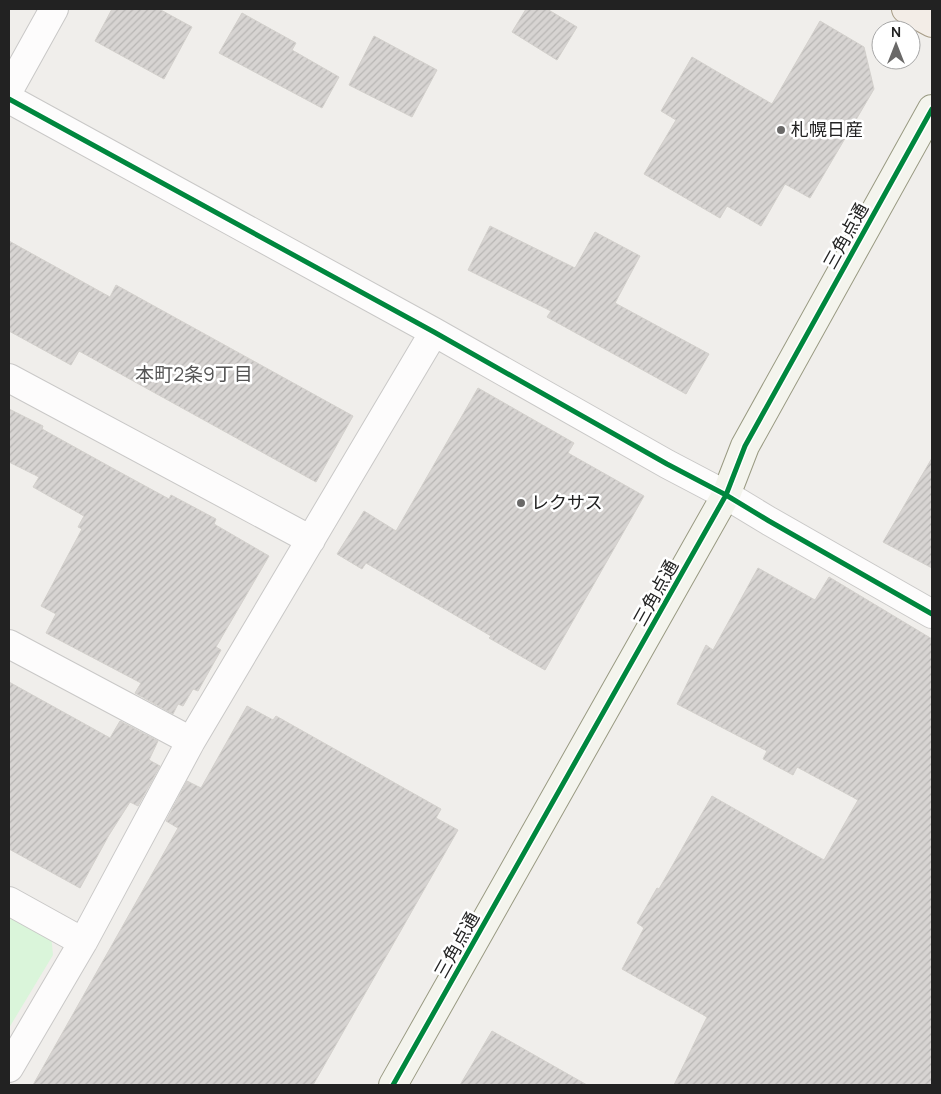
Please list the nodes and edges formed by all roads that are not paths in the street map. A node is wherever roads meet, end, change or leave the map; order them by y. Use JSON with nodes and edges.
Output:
{"nodes":[{"id":1,"x":54,"y":9,"type":"edge"},
{"id":2,"x":906,"y":9,"type":"edge"},
{"id":3,"x":932,"y":23,"type":"edge"},
{"id":4,"x":9,"y":90,"type":"edge"},
{"id":5,"x":9,"y":98,"type":"edge"},
{"id":6,"x":932,"y":109,"type":"edge"},
{"id":7,"x":434,"y":332,"type":"junction"},
{"id":8,"x":9,"y":378,"type":"edge"},
{"id":9,"x":726,"y":495,"type":"junction"},
{"id":10,"x":310,"y":540,"type":"junction"},
{"id":11,"x":932,"y":614,"type":"edge"},
{"id":12,"x":9,"y":644,"type":"edge"},
{"id":13,"x":191,"y":741,"type":"junction"},
{"id":14,"x":9,"y":901,"type":"edge"},
{"id":15,"x":83,"y":942,"type":"junction"},
{"id":16,"x":9,"y":1068,"type":"edge"},
{"id":17,"x":393,"y":1085,"type":"edge"}],
"edges":[{"from":1,"to":4,"type":"street"},
{"from":2,"to":3,"type":"main road"},
{"from":5,"to":7,"type":"street"},
{"from":6,"to":9,"type":"street","name":"三角点通"},
{"from":7,"to":9,"type":"street"},
{"from":7,"to":10,"type":"street"},
{"from":8,"to":10,"type":"street"},
{"from":9,"to":11,"type":"street"},
{"from":9,"to":17,"type":"street","name":"三角点通"},
{"from":10,"to":13,"type":"street"},
{"from":12,"to":13,"type":"street"},
{"from":13,"to":15,"type":"street"},
{"from":14,"to":15,"type":"street"},
{"from":15,"to":16,"type":"street"}]}
